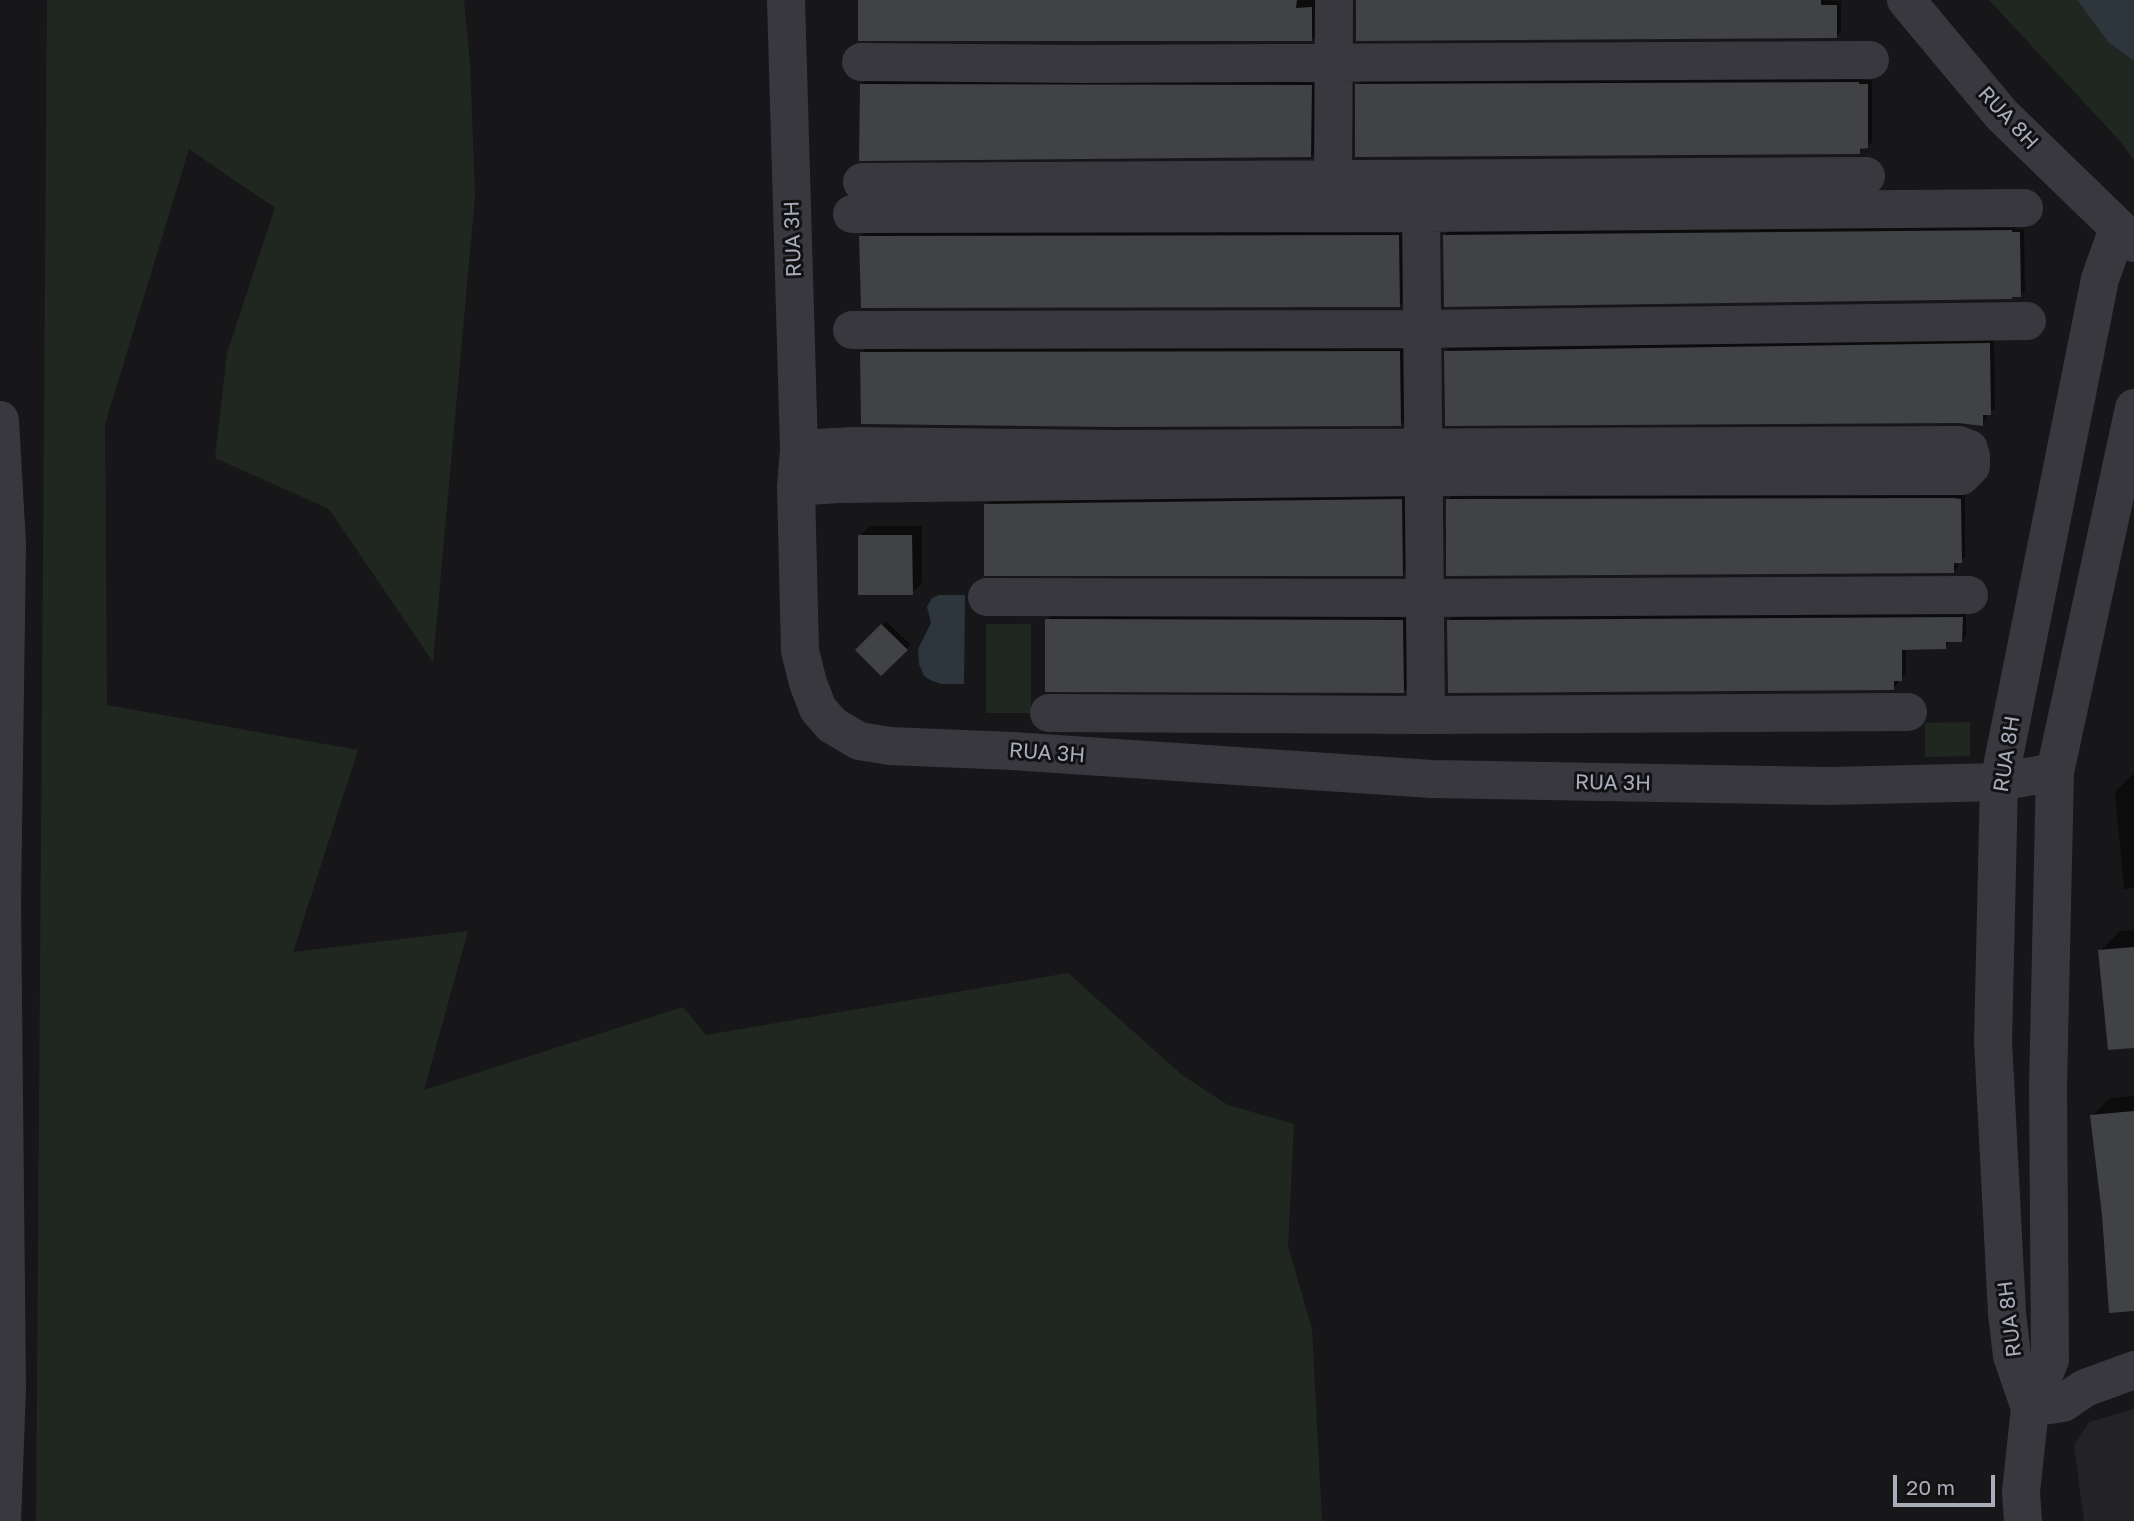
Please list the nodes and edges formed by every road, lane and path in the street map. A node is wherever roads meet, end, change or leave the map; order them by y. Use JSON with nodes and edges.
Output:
{"nodes":[{"id":1,"x":786,"y":0,"type":"edge"},
{"id":2,"x":1334,"y":0,"type":"edge"},
{"id":3,"x":1906,"y":0,"type":"edge"},
{"id":4,"x":1870,"y":60,"type":"dead end"},
{"id":5,"x":1333,"y":61,"type":"junction"},
{"id":6,"x":861,"y":62,"type":"dead end"},
{"id":7,"x":1866,"y":176,"type":"dead end"},
{"id":8,"x":1333,"y":181,"type":"junction"},
{"id":9,"x":2024,"y":208,"type":"dead end"},
{"id":10,"x":1421,"y":213,"type":"junction"},
{"id":11,"x":2126,"y":236,"type":"edge"},
{"id":12,"x":2027,"y":321,"type":"dead end"},
{"id":13,"x":1422,"y":328,"type":"junction"},
{"id":14,"x":852,"y":330,"type":"dead end"},
{"id":15,"x":2134,"y":408,"type":"edge"},
{"id":16,"x":0,"y":420,"type":"edge"},
{"id":17,"x":799,"y":449,"type":"junction"},
{"id":18,"x":1423,"y":461,"type":"junction"},
{"id":19,"x":796,"y":487,"type":"junction"},
{"id":20,"x":1969,"y":595,"type":"dead end"},
{"id":21,"x":986,"y":597,"type":"dead end"},
{"id":22,"x":1424,"y":598,"type":"junction"},
{"id":23,"x":1908,"y":712,"type":"dead end"},
{"id":24,"x":1049,"y":713,"type":"dead end"},
{"id":25,"x":1426,"y":715,"type":"junction"},
{"id":26,"x":2055,"y":772,"type":"junction"},
{"id":27,"x":1999,"y":782,"type":"junction"},
{"id":28,"x":2134,"y":1370,"type":"edge"},
{"id":29,"x":2030,"y":1408,"type":"junction"},
{"id":30,"x":2,"y":1521,"type":"edge"},
{"id":31,"x":2023,"y":1521,"type":"edge"}],
"edges":[{"from":1,"to":17,"type":"street","name":"RUA 3H"},
{"from":2,"to":5,"type":"street"},
{"from":3,"to":11,"type":"street","name":"RUA 8H"},
{"from":4,"to":5,"type":"street"},
{"from":5,"to":6,"type":"street"},
{"from":5,"to":8,"type":"street"},
{"from":7,"to":8,"type":"street"},
{"from":8,"to":10,"type":"street"},
{"from":9,"to":10,"type":"street"},
{"from":10,"to":13,"type":"street"},
{"from":11,"to":27,"type":"street","name":"RUA 8H"},
{"from":12,"to":13,"type":"street"},
{"from":13,"to":14,"type":"street"},
{"from":13,"to":18,"type":"street"},
{"from":15,"to":26,"type":"street","name":"RUA 8H"},
{"from":16,"to":30,"type":"street"},
{"from":17,"to":18,"type":"street"},
{"from":17,"to":19,"type":"street","name":"RUA 3H"},
{"from":18,"to":18,"type":"street"},
{"from":18,"to":19,"type":"street"},
{"from":18,"to":22,"type":"street"},
{"from":19,"to":27,"type":"street","name":"RUA 3H"},
{"from":20,"to":22,"type":"street"},
{"from":21,"to":22,"type":"street"},
{"from":22,"to":25,"type":"street"},
{"from":23,"to":25,"type":"street"},
{"from":24,"to":25,"type":"street"},
{"from":26,"to":27,"type":"street","name":"RUA 3H"},
{"from":26,"to":29,"type":"street","name":"RUA 8H"},
{"from":27,"to":29,"type":"street","name":"RUA 8H"},
{"from":28,"to":29,"type":"street"},
{"from":29,"to":31,"type":"street"}]}
